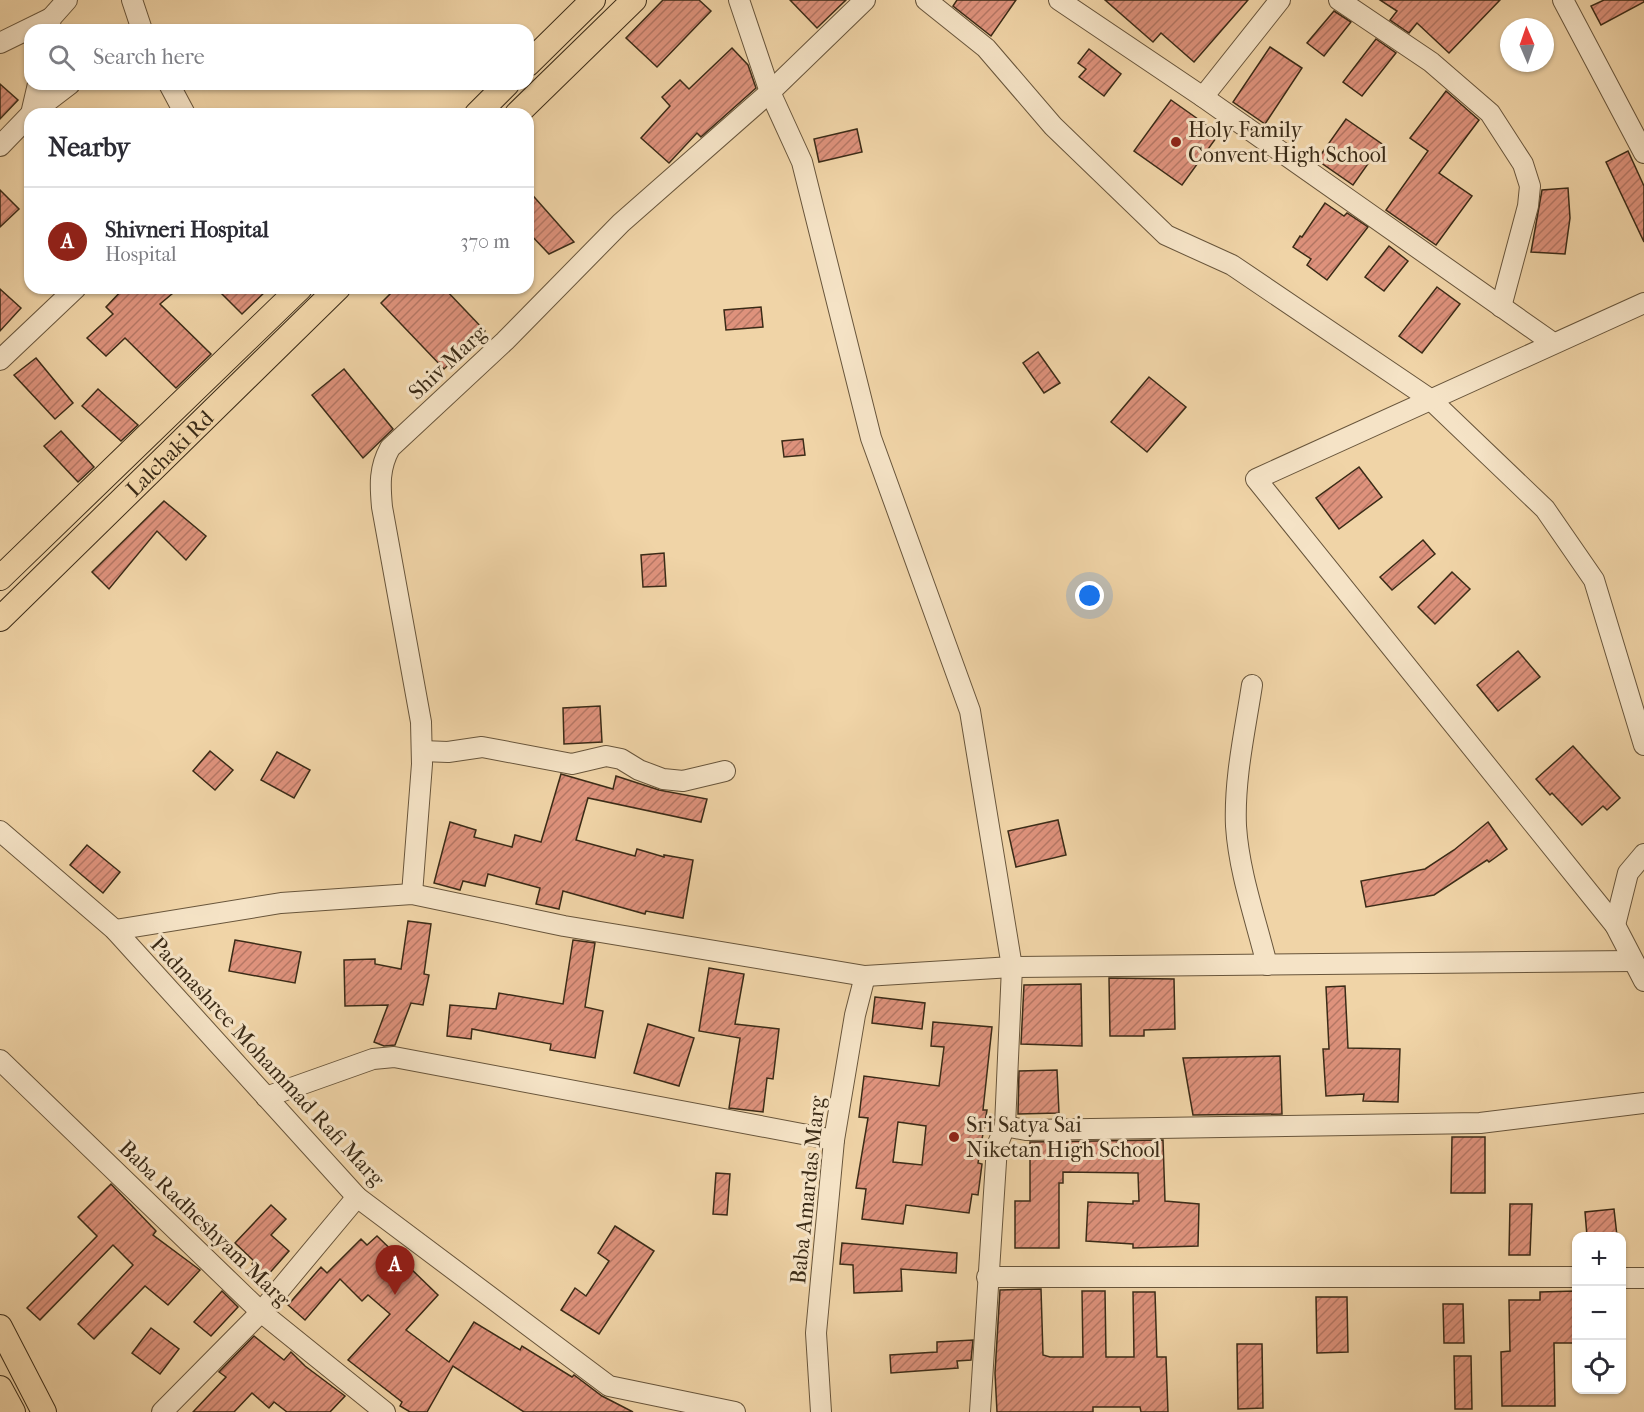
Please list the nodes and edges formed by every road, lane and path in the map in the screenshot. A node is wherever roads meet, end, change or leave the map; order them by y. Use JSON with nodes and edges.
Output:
{"nodes":[{"id":1,"x":67,"y":0,"type":"edge"},
{"id":2,"x":132,"y":0,"type":"edge"},
{"id":3,"x":593,"y":0,"type":"edge"},
{"id":4,"x":634,"y":0,"type":"edge"},
{"id":5,"x":739,"y":0,"type":"edge"},
{"id":6,"x":865,"y":0,"type":"edge"},
{"id":7,"x":926,"y":0,"type":"edge"},
{"id":8,"x":1059,"y":0,"type":"edge"},
{"id":9,"x":1280,"y":0,"type":"edge"},
{"id":10,"x":1339,"y":0,"type":"edge"},
{"id":11,"x":1563,"y":0,"type":"edge"},
{"id":12,"x":50,"y":24,"type":"edge"},
{"id":13,"x":140,"y":24,"type":"edge"},
{"id":14,"x":24,"y":34,"type":"edge"},
{"id":15,"x":0,"y":43,"type":"edge"},
{"id":16,"x":534,"y":58,"type":"edge"},
{"id":17,"x":37,"y":90,"type":"edge"},
{"id":18,"x":62,"y":90,"type":"edge"},
{"id":19,"x":172,"y":90,"type":"edge"},
{"id":20,"x":501,"y":90,"type":"edge"},
{"id":21,"x":770,"y":92,"type":"junction"},
{"id":22,"x":1203,"y":97,"type":"junction"},
{"id":23,"x":32,"y":108,"type":"edge"},
{"id":24,"x":39,"y":108,"type":"edge"},
{"id":25,"x":182,"y":108,"type":"edge"},
{"id":26,"x":483,"y":108,"type":"edge"},
{"id":27,"x":523,"y":108,"type":"edge"},
{"id":28,"x":24,"y":121,"type":"edge"},
{"id":29,"x":0,"y":146,"type":"edge"},
{"id":30,"x":1644,"y":153,"type":"edge"},
{"id":31,"x":70,"y":294,"type":"edge"},
{"id":32,"x":294,"y":294,"type":"edge"},
{"id":33,"x":332,"y":294,"type":"edge"},
{"id":34,"x":1644,"y":303,"type":"edge"},
{"id":35,"x":1501,"y":307,"type":"junction"},
{"id":36,"x":263,"y":324,"type":"junction"},
{"id":37,"x":1553,"y":343,"type":"junction"},
{"id":38,"x":279,"y":346,"type":"junction"},
{"id":39,"x":0,"y":360,"type":"edge"},
{"id":40,"x":1430,"y":399,"type":"junction"},
{"id":41,"x":123,"y":460,"type":"junction"},
{"id":42,"x":139,"y":483,"type":"junction"},
{"id":43,"x":0,"y":578,"type":"edge"},
{"id":44,"x":0,"y":619,"type":"edge"},
{"id":45,"x":1252,"y":685,"type":"dead end"},
{"id":46,"x":1644,"y":746,"type":"edge"},
{"id":47,"x":422,"y":751,"type":"junction"},
{"id":48,"x":725,"y":771,"type":"dead end"},
{"id":49,"x":0,"y":831,"type":"edge"},
{"id":50,"x":1644,"y":854,"type":"edge"},
{"id":51,"x":412,"y":894,"type":"junction"},
{"id":52,"x":1615,"y":925,"type":"junction"},
{"id":53,"x":115,"y":930,"type":"junction"},
{"id":54,"x":1633,"y":960,"type":"junction"},
{"id":55,"x":1267,"y":965,"type":"junction"},
{"id":56,"x":1012,"y":967,"type":"junction"},
{"id":57,"x":865,"y":976,"type":"junction"},
{"id":58,"x":1644,"y":981,"type":"edge"},
{"id":59,"x":0,"y":1060,"type":"edge"},
{"id":60,"x":266,"y":1097,"type":"junction"},
{"id":61,"x":1644,"y":1102,"type":"edge"},
{"id":62,"x":1005,"y":1126,"type":"junction"},
{"id":63,"x":834,"y":1140,"type":"junction"},
{"id":64,"x":357,"y":1197,"type":"junction"},
{"id":65,"x":1572,"y":1276,"type":"edge"},
{"id":66,"x":987,"y":1277,"type":"junction"},
{"id":67,"x":1626,"y":1278,"type":"edge"},
{"id":68,"x":1644,"y":1278,"type":"edge"},
{"id":69,"x":261,"y":1312,"type":"junction"},
{"id":70,"x":0,"y":1327,"type":"edge"},
{"id":71,"x":0,"y":1388,"type":"edge"},
{"id":72,"x":13,"y":1412,"type":"edge"},
{"id":73,"x":44,"y":1412,"type":"edge"},
{"id":74,"x":162,"y":1412,"type":"edge"},
{"id":75,"x":384,"y":1412,"type":"edge"},
{"id":76,"x":735,"y":1412,"type":"edge"},
{"id":77,"x":820,"y":1412,"type":"edge"},
{"id":78,"x":980,"y":1412,"type":"edge"}],
"edges":[{"from":1,"to":12,"type":"street"},
{"from":2,"to":13,"type":"street"},
{"from":3,"to":16,"type":"main road"},
{"from":4,"to":27,"type":"main road"},
{"from":5,"to":21,"type":"street"},
{"from":6,"to":21,"type":"street","name":"Shiv Marg"},
{"from":7,"to":40,"type":"street"},
{"from":8,"to":22,"type":"street"},
{"from":9,"to":22,"type":"street"},
{"from":10,"to":35,"type":"street"},
{"from":11,"to":30,"type":"street"},
{"from":14,"to":15,"type":"street"},
{"from":17,"to":23,"type":"street"},
{"from":18,"to":24,"type":"street"},
{"from":19,"to":25,"type":"street"},
{"from":20,"to":26,"type":"main road"},
{"from":21,"to":47,"type":"street","name":"Shiv Marg"},
{"from":21,"to":56,"type":"street"},
{"from":22,"to":35,"type":"street"},
{"from":28,"to":29,"type":"street"},
{"from":31,"to":39,"type":"street"},
{"from":32,"to":36,"type":"main road","name":"Lalchaki Rd"},
{"from":33,"to":38,"type":"main road","name":"Lalchaki Rd"},
{"from":34,"to":37,"type":"street"},
{"from":35,"to":37,"type":"street"},
{"from":36,"to":38,"type":"main road"},
{"from":36,"to":41,"type":"main road","name":"Lalchaki Rd"},
{"from":37,"to":40,"type":"street"},
{"from":38,"to":42,"type":"main road","name":"Lalchaki Rd"},
{"from":40,"to":46,"type":"street"},
{"from":40,"to":52,"type":"street"},
{"from":41,"to":42,"type":"main road"},
{"from":41,"to":43,"type":"main road","name":"Lalchaki Rd"},
{"from":42,"to":44,"type":"main road","name":"Lalchaki Rd"},
{"from":45,"to":55,"type":"street"},
{"from":47,"to":48,"type":"street"},
{"from":47,"to":51,"type":"street","name":"Shiv Marg"},
{"from":49,"to":53,"type":"street","name":"Padmashree Mohammad Rafi Marg"},
{"from":50,"to":52,"type":"street"},
{"from":51,"to":53,"type":"street"},
{"from":51,"to":57,"type":"street"},
{"from":52,"to":54,"type":"street"},
{"from":53,"to":60,"type":"street","name":"Padmashree Mohammad Rafi Marg"},
{"from":54,"to":55,"type":"street"},
{"from":54,"to":58,"type":"street"},
{"from":55,"to":56,"type":"street"},
{"from":56,"to":57,"type":"street"},
{"from":56,"to":62,"type":"street"},
{"from":57,"to":63,"type":"street","name":"Baba Amardas Marg"},
{"from":59,"to":69,"type":"street","name":"Baba Radheshyam Marg"},
{"from":60,"to":63,"type":"street"},
{"from":60,"to":64,"type":"street","name":"Padmashree Mohammad Rafi Marg"},
{"from":61,"to":62,"type":"street"},
{"from":62,"to":66,"type":"street"},
{"from":63,"to":77,"type":"street","name":"Baba Amardas Marg"},
{"from":64,"to":69,"type":"street"},
{"from":64,"to":76,"type":"street","name":"Padmashree Mohammad Rafi Marg"},
{"from":65,"to":66,"type":"street"},
{"from":66,"to":78,"type":"street"},
{"from":67,"to":68,"type":"street"},
{"from":69,"to":74,"type":"street"},
{"from":69,"to":75,"type":"street","name":"Baba Radheshyam Marg"},
{"from":70,"to":73,"type":"main road"},
{"from":71,"to":72,"type":"main road"}]}
